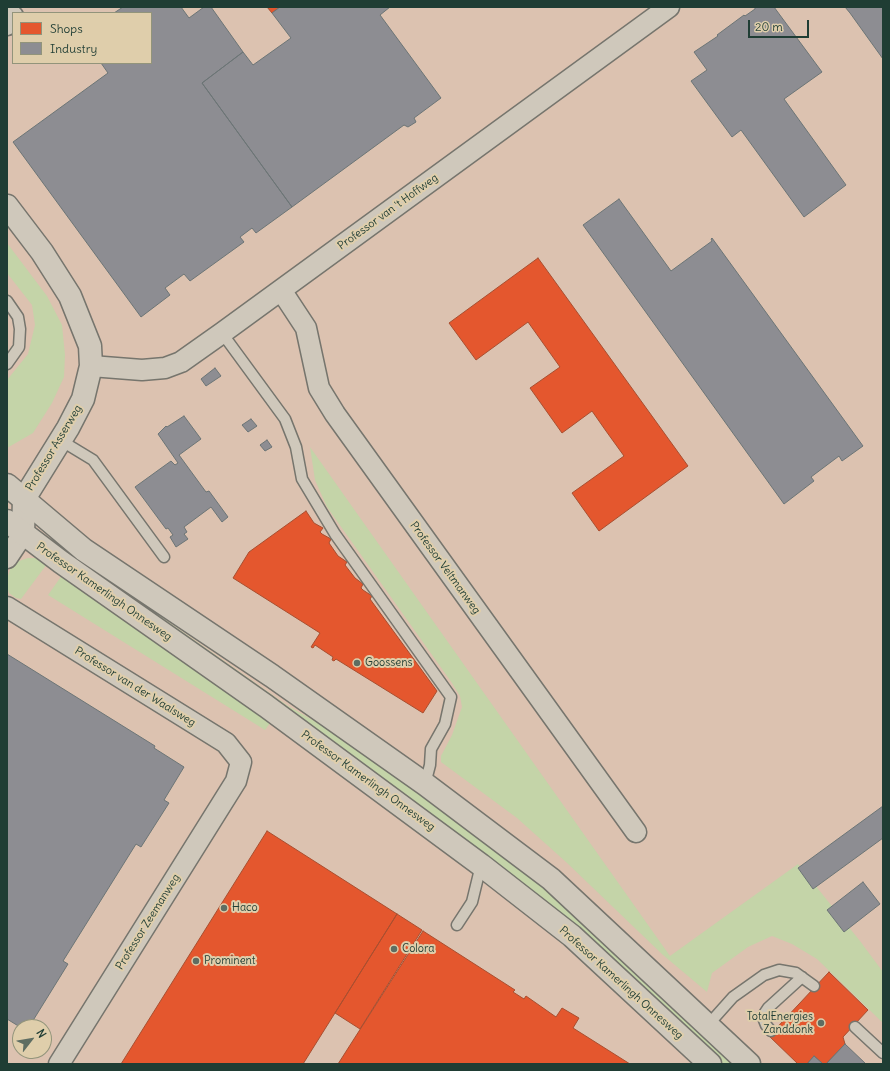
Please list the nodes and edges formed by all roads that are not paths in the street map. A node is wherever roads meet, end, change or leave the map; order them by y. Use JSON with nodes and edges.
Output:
{"nodes":[{"id":1,"x":669,"y":7,"type":"edge"},
{"id":2,"x":7,"y":206,"type":"edge"},
{"id":3,"x":281,"y":290,"type":"junction"},
{"id":4,"x":7,"y":301,"type":"edge"},
{"id":5,"x":222,"y":333,"type":"junction"},
{"id":6,"x":7,"y":364,"type":"edge"},
{"id":7,"x":91,"y":366,"type":"junction"},
{"id":8,"x":60,"y":440,"type":"junction"},
{"id":9,"x":7,"y":485,"type":"edge"},
{"id":10,"x":16,"y":502,"type":"edge"},
{"id":11,"x":15,"y":527,"type":"edge"},
{"id":12,"x":164,"y":557,"type":"dead end"},
{"id":13,"x":7,"y":558,"type":"edge"},
{"id":14,"x":7,"y":607,"type":"edge"},
{"id":15,"x":236,"y":781,"type":"joint"},
{"id":16,"x":425,"y":784,"type":"junction"},
{"id":17,"x":636,"y":832,"type":"dead end"},
{"id":18,"x":481,"y":864,"type":"junction"},
{"id":19,"x":457,"y":925,"type":"dead end"},
{"id":20,"x":802,"y":977,"type":"junction"},
{"id":21,"x":814,"y":986,"type":"dead end"},
{"id":22,"x":708,"y":1025,"type":"junction"},
{"id":23,"x":856,"y":1027,"type":"dead end"},
{"id":24,"x":771,"y":1031,"type":"dead end"},
{"id":25,"x":880,"y":1050,"type":"edge"},
{"id":26,"x":883,"y":1062,"type":"edge"},
{"id":27,"x":60,"y":1064,"type":"edge"},
{"id":28,"x":710,"y":1064,"type":"edge"},
{"id":29,"x":749,"y":1064,"type":"edge"}],
"edges":[{"from":1,"to":3,"type":"street","name":"Professor van 't Hoffweg"},
{"from":2,"to":7,"type":"main road","name":"Professor Asserweg"},
{"from":3,"to":5,"type":"street","name":"Professor van 't Hoffweg"},
{"from":3,"to":17,"type":"street","name":"Professor Veltmanweg"},
{"from":4,"to":6,"type":"lane"},
{"from":5,"to":7,"type":"street","name":"Professor van 't Hoffweg"},
{"from":5,"to":16,"type":"lane"},
{"from":7,"to":8,"type":"main road","name":"Professor Asserweg"},
{"from":8,"to":10,"type":"main road","name":"Professor Asserweg"},
{"from":8,"to":12,"type":"lane"},
{"from":9,"to":10,"type":"main road"},
{"from":10,"to":11,"type":"main road","name":"Professor Asserweg"},
{"from":10,"to":16,"type":"main road"},
{"from":11,"to":13,"type":"street"},
{"from":11,"to":18,"type":"main road","name":"Professor Kamerlingh Onnesweg"},
{"from":14,"to":15,"type":"street","name":"Professor van der Waalsweg"},
{"from":15,"to":27,"type":"street","name":"Professor Zeemanweg"},
{"from":16,"to":22,"type":"main road"},
{"from":18,"to":19,"type":"lane"},
{"from":18,"to":28,"type":"main road","name":"Professor Kamerlingh Onnesweg"},
{"from":20,"to":21,"type":"lane"},
{"from":20,"to":22,"type":"lane"},
{"from":20,"to":24,"type":"lane"},
{"from":22,"to":29,"type":"main road"},
{"from":23,"to":25,"type":"lane"},
{"from":25,"to":26,"type":"lane"}]}
